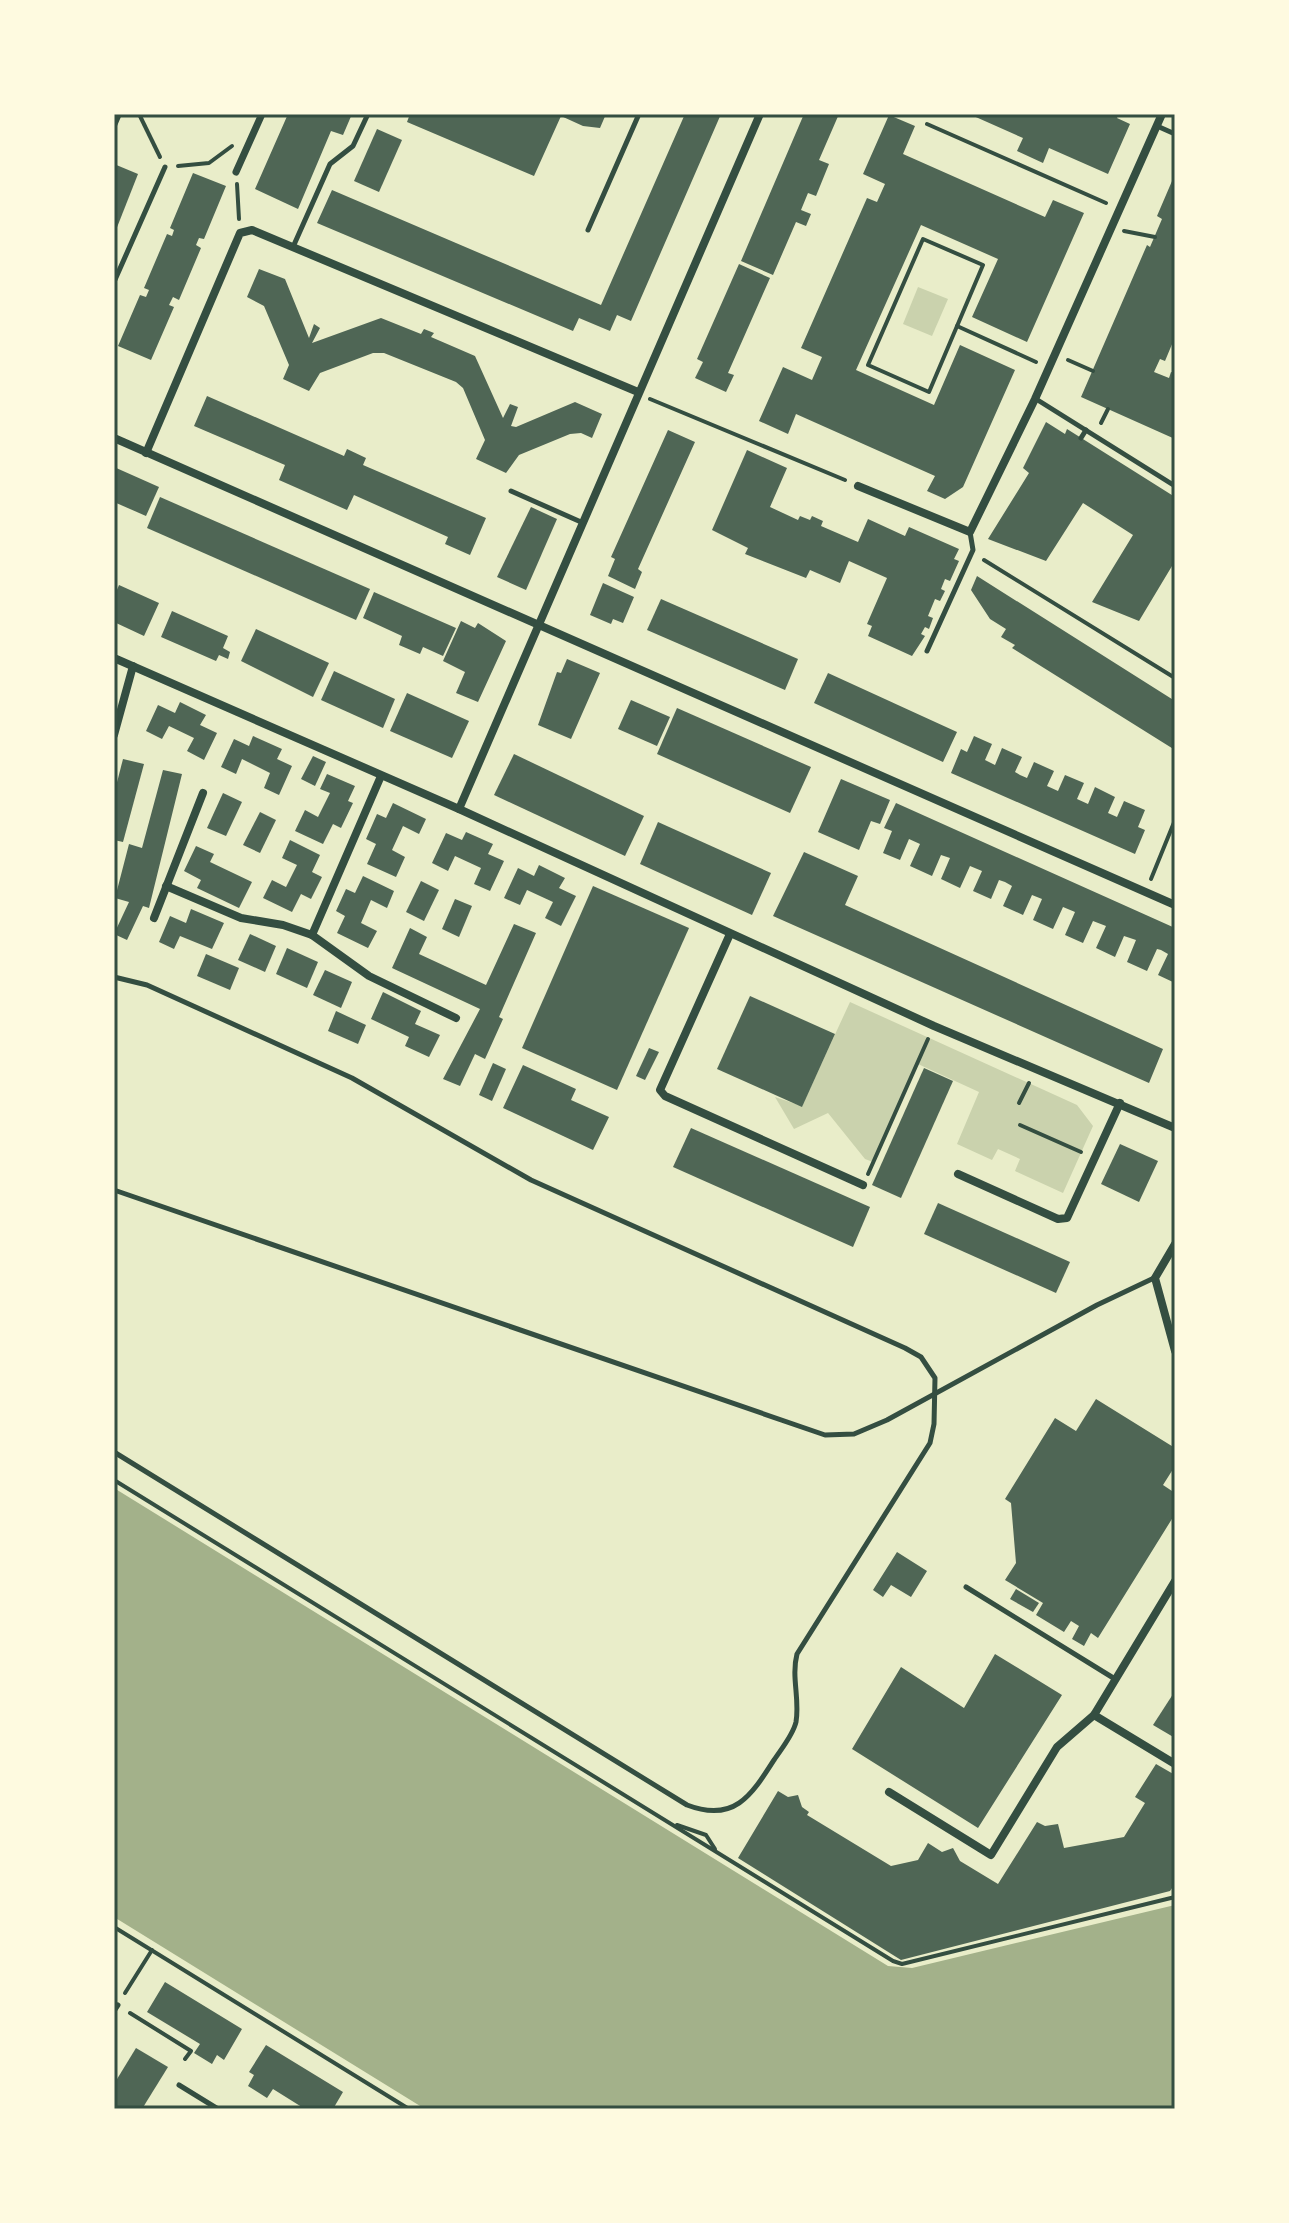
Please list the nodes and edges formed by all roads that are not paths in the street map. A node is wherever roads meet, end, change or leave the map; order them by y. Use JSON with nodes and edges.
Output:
{"nodes":[{"id":1,"x":262,"y":114,"type":"edge"},
{"id":2,"x":368,"y":114,"type":"edge"},
{"id":3,"x":639,"y":114,"type":"edge"},
{"id":4,"x":760,"y":114,"type":"edge"},
{"id":5,"x":1162,"y":114,"type":"edge"},
{"id":6,"x":1157,"y":126,"type":"junction"},
{"id":7,"x":1175,"y":134,"type":"edge"},
{"id":8,"x":165,"y":167,"type":"road end"},
{"id":9,"x":236,"y":172,"type":"road end"},
{"id":10,"x":588,"y":230,"type":"dead end"},
{"id":11,"x":293,"y":247,"type":"junction"},
{"id":12,"x":114,"y":282,"type":"edge"},
{"id":13,"x":638,"y":392,"type":"junction"},
{"id":14,"x":1035,"y":399,"type":"junction"},
{"id":15,"x":1086,"y":430,"type":"junction"},
{"id":16,"x":114,"y":438,"type":"edge"},
{"id":17,"x":1081,"y":438,"type":"dead end"},
{"id":18,"x":146,"y":453,"type":"junction"},
{"id":19,"x":858,"y":486,"type":"road end"},
{"id":20,"x":1175,"y":486,"type":"edge"},
{"id":21,"x":511,"y":491,"type":"dead end"},
{"id":22,"x":581,"y":522,"type":"junction"},
{"id":23,"x":970,"y":532,"type":"junction"},
{"id":24,"x":537,"y":624,"type":"junction"},
{"id":25,"x":927,"y":651,"type":"dead end"},
{"id":26,"x":114,"y":658,"type":"edge"},
{"id":27,"x":133,"y":666,"type":"junction"},
{"id":28,"x":114,"y":735,"type":"edge"},
{"id":29,"x":381,"y":776,"type":"junction"},
{"id":30,"x":203,"y":793,"type":"dead end"},
{"id":31,"x":459,"y":809,"type":"junction"},
{"id":32,"x":166,"y":886,"type":"junction"},
{"id":33,"x":1175,"y":905,"type":"edge"},
{"id":34,"x":154,"y":918,"type":"dead end"},
{"id":35,"x":730,"y":934,"type":"junction"},
{"id":36,"x":312,"y":935,"type":"junction"},
{"id":37,"x":114,"y":977,"type":"edge"},
{"id":38,"x":456,"y":1018,"type":"dead end"},
{"id":39,"x":1120,"y":1103,"type":"junction"},
{"id":40,"x":1175,"y":1128,"type":"edge"},
{"id":41,"x":958,"y":1174,"type":"dead end"},
{"id":42,"x":863,"y":1185,"type":"road end"},
{"id":43,"x":114,"y":1190,"type":"edge"},
{"id":44,"x":1175,"y":1244,"type":"edge"},
{"id":45,"x":1155,"y":1278,"type":"junction"},
{"id":46,"x":1175,"y":1351,"type":"edge"},
{"id":47,"x":935,"y":1394,"type":"junction"},
{"id":48,"x":114,"y":1452,"type":"edge"},
{"id":49,"x":1175,"y":1581,"type":"edge"},
{"id":50,"x":966,"y":1587,"type":"dead end"},
{"id":51,"x":1115,"y":1680,"type":"junction"},
{"id":52,"x":1094,"y":1715,"type":"junction"},
{"id":53,"x":1175,"y":1764,"type":"edge"},
{"id":54,"x":889,"y":1792,"type":"dead end"},
{"id":55,"x":179,"y":2085,"type":"dead end"},
{"id":56,"x":218,"y":2109,"type":"edge"}],
"edges":[{"from":1,"to":9,"type":"street"},
{"from":2,"to":11,"type":"lane"},
{"from":3,"to":10,"type":"lane"},
{"from":4,"to":13,"type":"street"},
{"from":5,"to":6,"type":"street"},
{"from":6,"to":7,"type":"lane"},
{"from":6,"to":14,"type":"street"},
{"from":8,"to":12,"type":"lane"},
{"from":11,"to":13,"type":"street"},
{"from":11,"to":18,"type":"street"},
{"from":13,"to":22,"type":"street"},
{"from":14,"to":15,"type":"lane"},
{"from":14,"to":23,"type":"street"},
{"from":15,"to":17,"type":"lane"},
{"from":15,"to":20,"type":"lane"},
{"from":16,"to":18,"type":"street"},
{"from":18,"to":24,"type":"street"},
{"from":19,"to":23,"type":"street"},
{"from":21,"to":22,"type":"lane"},
{"from":22,"to":24,"type":"street"},
{"from":23,"to":25,"type":"lane"},
{"from":24,"to":31,"type":"street"},
{"from":24,"to":33,"type":"street"},
{"from":26,"to":27,"type":"street"},
{"from":27,"to":28,"type":"street"},
{"from":27,"to":29,"type":"street"},
{"from":29,"to":31,"type":"street"},
{"from":29,"to":36,"type":"street"},
{"from":30,"to":32,"type":"street"},
{"from":31,"to":35,"type":"street"},
{"from":32,"to":34,"type":"street"},
{"from":32,"to":36,"type":"street"},
{"from":35,"to":39,"type":"street"},
{"from":35,"to":42,"type":"street"},
{"from":36,"to":38,"type":"street"},
{"from":37,"to":47,"type":"lane"},
{"from":39,"to":40,"type":"street"},
{"from":39,"to":41,"type":"street"},
{"from":43,"to":47,"type":"lane"},
{"from":44,"to":45,"type":"street"},
{"from":45,"to":46,"type":"street"},
{"from":45,"to":47,"type":"lane"},
{"from":47,"to":48,"type":"lane"},
{"from":49,"to":51,"type":"street"},
{"from":50,"to":51,"type":"lane"},
{"from":51,"to":52,"type":"street"},
{"from":52,"to":53,"type":"street"},
{"from":52,"to":54,"type":"street"},
{"from":55,"to":56,"type":"lane"}]}
